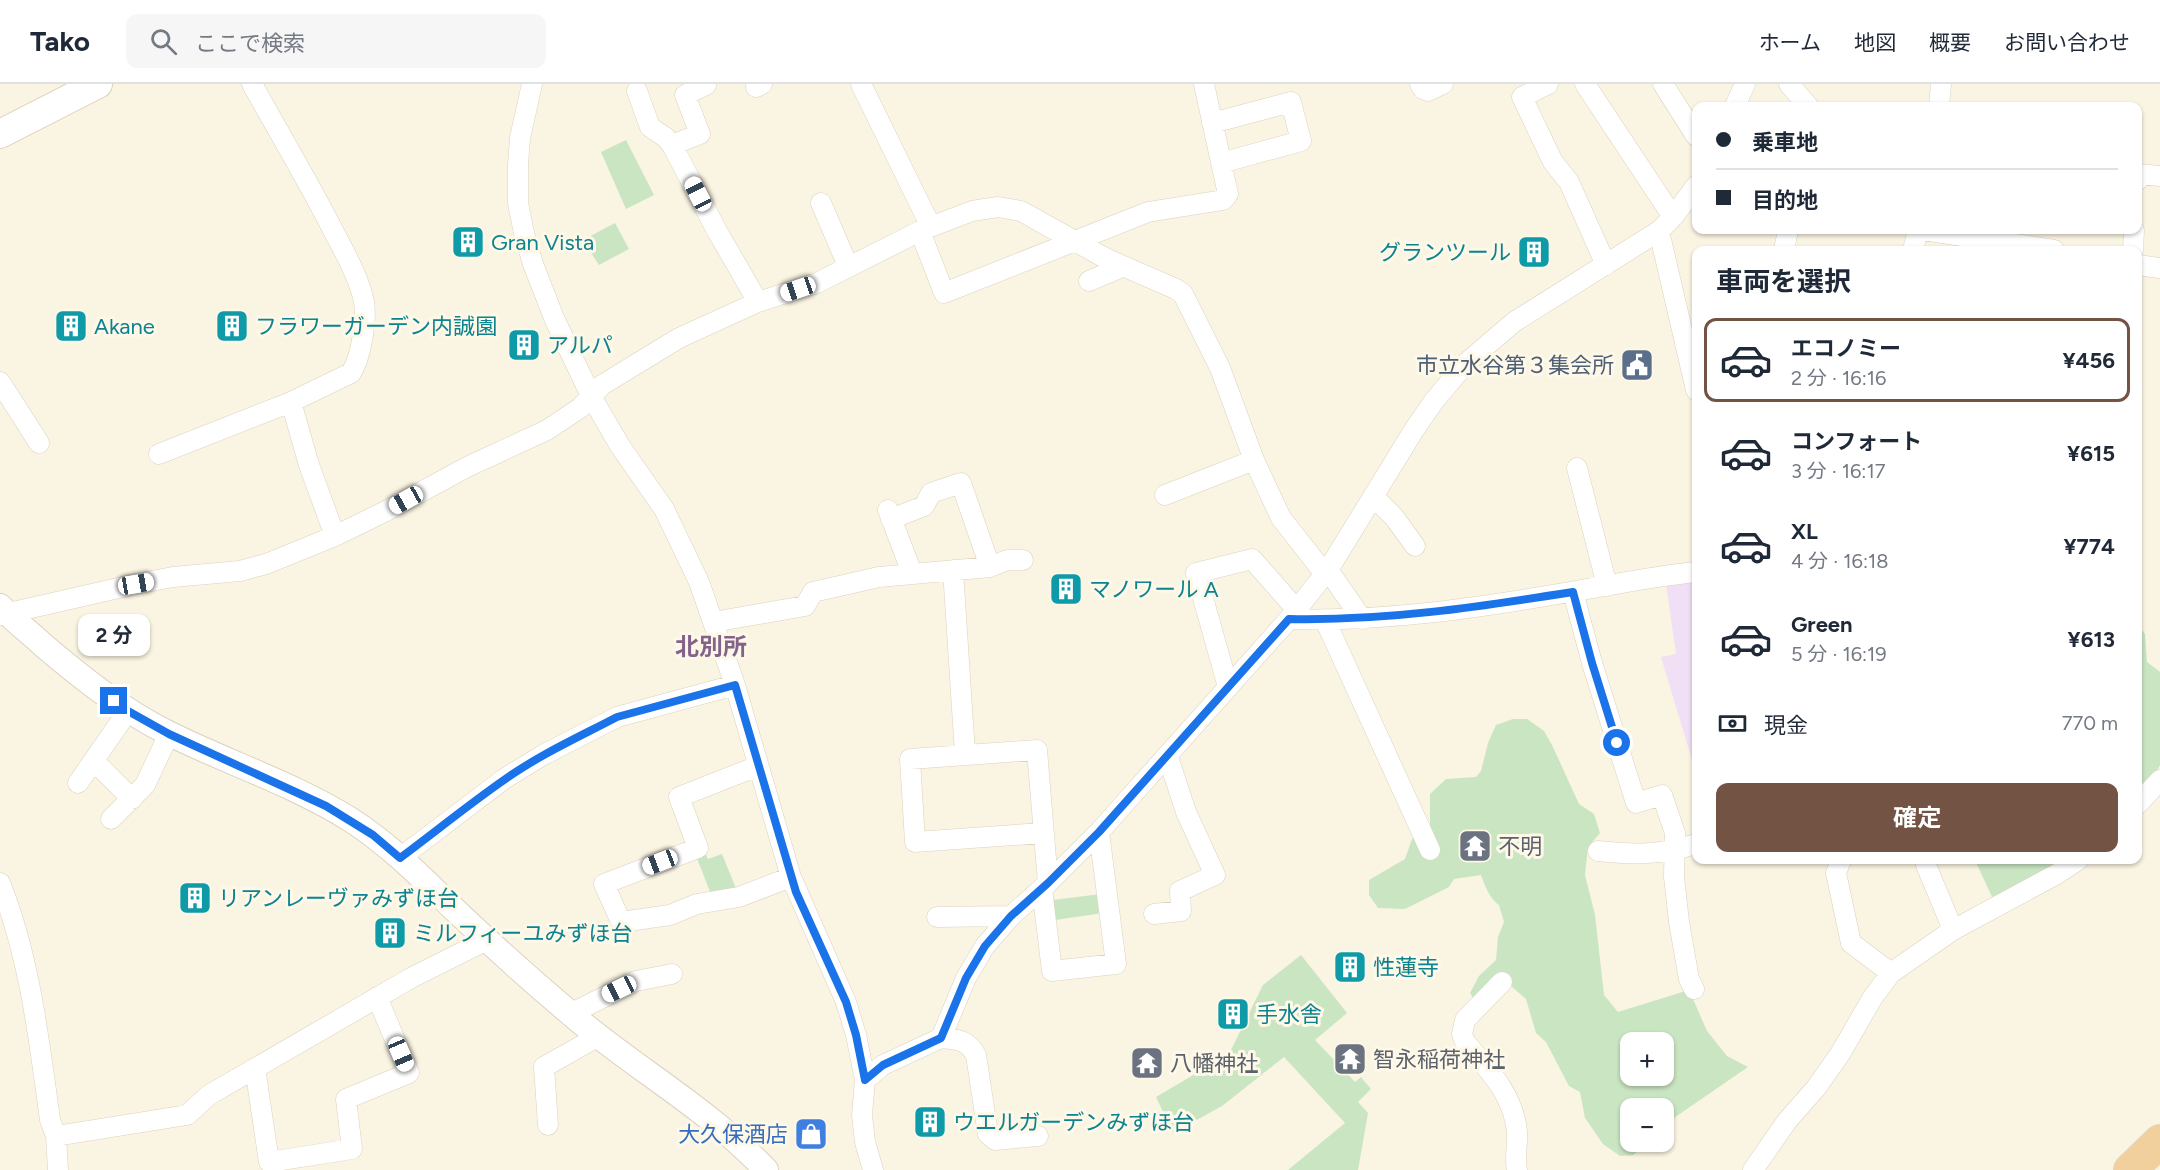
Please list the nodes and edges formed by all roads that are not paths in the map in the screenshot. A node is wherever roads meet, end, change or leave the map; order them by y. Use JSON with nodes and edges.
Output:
{"nodes":[{"id":1,"x":98,"y":84,"type":"edge"},
{"id":2,"x":252,"y":84,"type":"edge"},
{"id":3,"x":532,"y":84,"type":"edge"},
{"id":4,"x":706,"y":84,"type":"edge"},
{"id":5,"x":861,"y":84,"type":"edge"},
{"id":6,"x":1204,"y":84,"type":"edge"},
{"id":7,"x":1420,"y":84,"type":"edge"},
{"id":8,"x":1443,"y":84,"type":"edge"},
{"id":9,"x":1548,"y":84,"type":"edge"},
{"id":10,"x":1585,"y":84,"type":"edge"},
{"id":11,"x":1663,"y":84,"type":"edge"},
{"id":12,"x":1745,"y":84,"type":"edge"},
{"id":13,"x":1789,"y":84,"type":"edge"},
{"id":14,"x":1941,"y":84,"type":"edge"},
{"id":15,"x":637,"y":92,"type":"dead end"},
{"id":16,"x":1737,"y":102,"type":"edge"},
{"id":17,"x":1805,"y":102,"type":"edge"},
{"id":18,"x":1939,"y":102,"type":"edge"},
{"id":19,"x":1212,"y":123,"type":"junction"},
{"id":20,"x":1692,"y":130,"type":"edge"},
{"id":21,"x":0,"y":134,"type":"edge"},
{"id":22,"x":672,"y":145,"type":"junction"},
{"id":23,"x":1221,"y":163,"type":"junction"},
{"id":24,"x":2142,"y":174,"type":"edge"},
{"id":25,"x":2160,"y":176,"type":"edge"},
{"id":26,"x":1692,"y":191,"type":"edge"},
{"id":27,"x":821,"y":203,"type":"dead end"},
{"id":28,"x":1673,"y":217,"type":"junction"},
{"id":29,"x":926,"y":229,"type":"junction"},
{"id":30,"x":1659,"y":231,"type":"junction"},
{"id":31,"x":1915,"y":234,"type":"edge"},
{"id":32,"x":1071,"y":241,"type":"junction"},
{"id":33,"x":2019,"y":246,"type":"edge"},
{"id":34,"x":2142,"y":265,"type":"edge"},
{"id":35,"x":848,"y":266,"type":"junction"},
{"id":36,"x":1605,"y":266,"type":"junction"},
{"id":37,"x":1122,"y":267,"type":"junction"},
{"id":38,"x":2160,"y":268,"type":"edge"},
{"id":39,"x":1089,"y":281,"type":"dead end"},
{"id":40,"x":758,"y":302,"type":"junction"},
{"id":41,"x":1677,"y":302,"type":"junction"},
{"id":42,"x":1692,"y":304,"type":"edge"},
{"id":43,"x":1692,"y":371,"type":"edge"},
{"id":44,"x":0,"y":382,"type":"edge"},
{"id":45,"x":591,"y":396,"type":"junction"},
{"id":46,"x":291,"y":402,"type":"junction"},
{"id":47,"x":39,"y":443,"type":"dead end"},
{"id":48,"x":159,"y":454,"type":"dead end"},
{"id":49,"x":1254,"y":460,"type":"junction"},
{"id":50,"x":1577,"y":468,"type":"dead end"},
{"id":51,"x":1165,"y":495,"type":"dead end"},
{"id":52,"x":1373,"y":496,"type":"junction"},
{"id":53,"x":335,"y":536,"type":"junction"},
{"id":54,"x":1415,"y":546,"type":"dead end"},
{"id":55,"x":1023,"y":560,"type":"dead end"},
{"id":56,"x":990,"y":567,"type":"junction"},
{"id":57,"x":953,"y":570,"type":"junction"},
{"id":58,"x":1326,"y":572,"type":"junction"},
{"id":59,"x":1692,"y":572,"type":"edge"},
{"id":60,"x":912,"y":573,"type":"junction"},
{"id":61,"x":1606,"y":586,"type":"junction"},
{"id":62,"x":1573,"y":592,"type":"junction"},
{"id":63,"x":2,"y":611,"type":"edge"},
{"id":64,"x":1293,"y":614,"type":"junction"},
{"id":65,"x":1362,"y":619,"type":"junction"},
{"id":66,"x":1325,"y":620,"type":"junction"},
{"id":67,"x":713,"y":622,"type":"junction"},
{"id":68,"x":735,"y":685,"type":"junction"},
{"id":69,"x":1228,"y":687,"type":"junction"},
{"id":70,"x":128,"y":711,"type":"junction"},
{"id":71,"x":169,"y":734,"type":"junction"},
{"id":72,"x":966,"y":754,"type":"junction"},
{"id":73,"x":1168,"y":757,"type":"junction"},
{"id":74,"x":94,"y":761,"type":"junction"},
{"id":75,"x":758,"y":766,"type":"junction"},
{"id":76,"x":2160,"y":780,"type":"edge"},
{"id":77,"x":78,"y":783,"type":"dead end"},
{"id":78,"x":132,"y":799,"type":"junction"},
{"id":79,"x":2142,"y":800,"type":"edge"},
{"id":80,"x":111,"y":819,"type":"dead end"},
{"id":81,"x":1099,"y":832,"type":"junction"},
{"id":82,"x":1043,"y":833,"type":"junction"},
{"id":83,"x":1692,"y":845,"type":"edge"},
{"id":84,"x":1430,"y":850,"type":"dead end"},
{"id":85,"x":1598,"y":851,"type":"dead end"},
{"id":86,"x":1675,"y":851,"type":"junction"},
{"id":87,"x":400,"y":858,"type":"junction"},
{"id":88,"x":1839,"y":864,"type":"edge"},
{"id":89,"x":2072,"y":864,"type":"edge"},
{"id":90,"x":1926,"y":865,"type":"dead end"},
{"id":91,"x":791,"y":877,"type":"junction"},
{"id":92,"x":0,"y":883,"type":"edge"},
{"id":93,"x":1045,"y":886,"type":"junction"},
{"id":94,"x":1154,"y":914,"type":"dead end"},
{"id":95,"x":1011,"y":916,"type":"junction"},
{"id":96,"x":937,"y":917,"type":"dead end"},
{"id":97,"x":1953,"y":930,"type":"junction"},
{"id":98,"x":487,"y":940,"type":"junction"},
{"id":99,"x":1891,"y":973,"type":"junction"},
{"id":100,"x":672,"y":974,"type":"dead end"},
{"id":101,"x":1502,"y":982,"type":"dead end"},
{"id":102,"x":1694,"y":988,"type":"dead end"},
{"id":103,"x":377,"y":997,"type":"junction"},
{"id":104,"x":570,"y":1014,"type":"junction"},
{"id":105,"x":597,"y":1037,"type":"junction"},
{"id":106,"x":941,"y":1038,"type":"junction"},
{"id":107,"x":255,"y":1068,"type":"junction"},
{"id":108,"x":865,"y":1080,"type":"junction"},
{"id":109,"x":548,"y":1125,"type":"dead end"},
{"id":110,"x":56,"y":1136,"type":"junction"},
{"id":111,"x":1038,"y":1136,"type":"dead end"},
{"id":112,"x":2160,"y":1141,"type":"edge"},
{"id":113,"x":58,"y":1170,"type":"edge"},
{"id":114,"x":766,"y":1170,"type":"edge"},
{"id":115,"x":873,"y":1170,"type":"edge"},
{"id":116,"x":1517,"y":1170,"type":"edge"},
{"id":117,"x":1753,"y":1170,"type":"edge"},
{"id":118,"x":2130,"y":1170,"type":"edge"}],
"edges":[{"from":1,"to":21,"type":"main road"},
{"from":2,"to":46,"type":"street"},
{"from":3,"to":45,"type":"street"},
{"from":4,"to":22,"type":"street"},
{"from":5,"to":29,"type":"street"},
{"from":6,"to":19,"type":"street"},
{"from":7,"to":8,"type":"street"},
{"from":9,"to":36,"type":"street"},
{"from":10,"to":28,"type":"street"},
{"from":11,"to":20,"type":"street"},
{"from":12,"to":16,"type":"street"},
{"from":13,"to":17,"type":"street"},
{"from":14,"to":18,"type":"street"},
{"from":15,"to":22,"type":"street"},
{"from":19,"to":23,"type":"street"},
{"from":19,"to":23,"type":"street"},
{"from":22,"to":40,"type":"street"},
{"from":23,"to":32,"type":"street"},
{"from":24,"to":25,"type":"street"},
{"from":26,"to":28,"type":"street"},
{"from":27,"to":35,"type":"street"},
{"from":28,"to":30,"type":"street"},
{"from":29,"to":32,"type":"street"},
{"from":29,"to":32,"type":"street"},
{"from":29,"to":35,"type":"street"},
{"from":30,"to":36,"type":"street"},
{"from":30,"to":41,"type":"street"},
{"from":31,"to":33,"type":"street"},
{"from":32,"to":37,"type":"street"},
{"from":34,"to":38,"type":"street"},
{"from":35,"to":40,"type":"street"},
{"from":36,"to":52,"type":"street"},
{"from":37,"to":39,"type":"street"},
{"from":37,"to":49,"type":"street"},
{"from":40,"to":45,"type":"street"},
{"from":41,"to":42,"type":"street"},
{"from":41,"to":43,"type":"street"},
{"from":44,"to":47,"type":"street"},
{"from":45,"to":53,"type":"street"},
{"from":45,"to":67,"type":"street"},
{"from":46,"to":48,"type":"street"},
{"from":46,"to":53,"type":"street"},
{"from":49,"to":51,"type":"street"},
{"from":49,"to":58,"type":"street"},
{"from":50,"to":61,"type":"street"},
{"from":52,"to":54,"type":"street"},
{"from":52,"to":58,"type":"street"},
{"from":53,"to":63,"type":"street"},
{"from":55,"to":56,"type":"street"},
{"from":56,"to":57,"type":"street"},
{"from":56,"to":60,"type":"street"},
{"from":57,"to":60,"type":"street"},
{"from":57,"to":72,"type":"street"},
{"from":58,"to":64,"type":"street"},
{"from":58,"to":65,"type":"street"},
{"from":59,"to":61,"type":"street"},
{"from":60,"to":67,"type":"street"},
{"from":61,"to":62,"type":"street"},
{"from":62,"to":65,"type":"street"},
{"from":62,"to":86,"type":"street"},
{"from":63,"to":70,"type":"street"},
{"from":64,"to":66,"type":"street"},
{"from":64,"to":69,"type":"street"},
{"from":64,"to":69,"type":"street"},
{"from":65,"to":66,"type":"street"},
{"from":66,"to":84,"type":"street"},
{"from":67,"to":68,"type":"street"},
{"from":68,"to":75,"type":"street"},
{"from":68,"to":87,"type":"street"},
{"from":69,"to":73,"type":"street"},
{"from":70,"to":71,"type":"street"},
{"from":70,"to":74,"type":"street"},
{"from":71,"to":78,"type":"street"},
{"from":71,"to":87,"type":"street"},
{"from":72,"to":82,"type":"street"},
{"from":72,"to":82,"type":"street"},
{"from":73,"to":81,"type":"street"},
{"from":73,"to":94,"type":"street"},
{"from":74,"to":77,"type":"street"},
{"from":74,"to":78,"type":"street"},
{"from":75,"to":91,"type":"street"},
{"from":75,"to":91,"type":"street"},
{"from":76,"to":79,"type":"street"},
{"from":78,"to":80,"type":"street"},
{"from":81,"to":93,"type":"street"},
{"from":81,"to":93,"type":"street"},
{"from":82,"to":93,"type":"street"},
{"from":83,"to":86,"type":"street"},
{"from":85,"to":86,"type":"street"},
{"from":86,"to":102,"type":"street"},
{"from":87,"to":98,"type":"street"},
{"from":88,"to":99,"type":"street"},
{"from":89,"to":97,"type":"street"},
{"from":90,"to":97,"type":"street"},
{"from":91,"to":108,"type":"street"},
{"from":92,"to":110,"type":"street"},
{"from":93,"to":95,"type":"street"},
{"from":95,"to":96,"type":"street"},
{"from":95,"to":106,"type":"street"},
{"from":97,"to":99,"type":"street"},
{"from":98,"to":103,"type":"street"},
{"from":98,"to":104,"type":"street"},
{"from":99,"to":117,"type":"street"},
{"from":100,"to":104,"type":"street"},
{"from":101,"to":116,"type":"street"},
{"from":103,"to":107,"type":"street"},
{"from":103,"to":107,"type":"street"},
{"from":104,"to":105,"type":"street"},
{"from":105,"to":109,"type":"street"},
{"from":105,"to":114,"type":"street"},
{"from":106,"to":108,"type":"street"},
{"from":106,"to":111,"type":"street"},
{"from":107,"to":110,"type":"street"},
{"from":108,"to":115,"type":"street"},
{"from":110,"to":113,"type":"street"},
{"from":112,"to":118,"type":"highway"}]}
